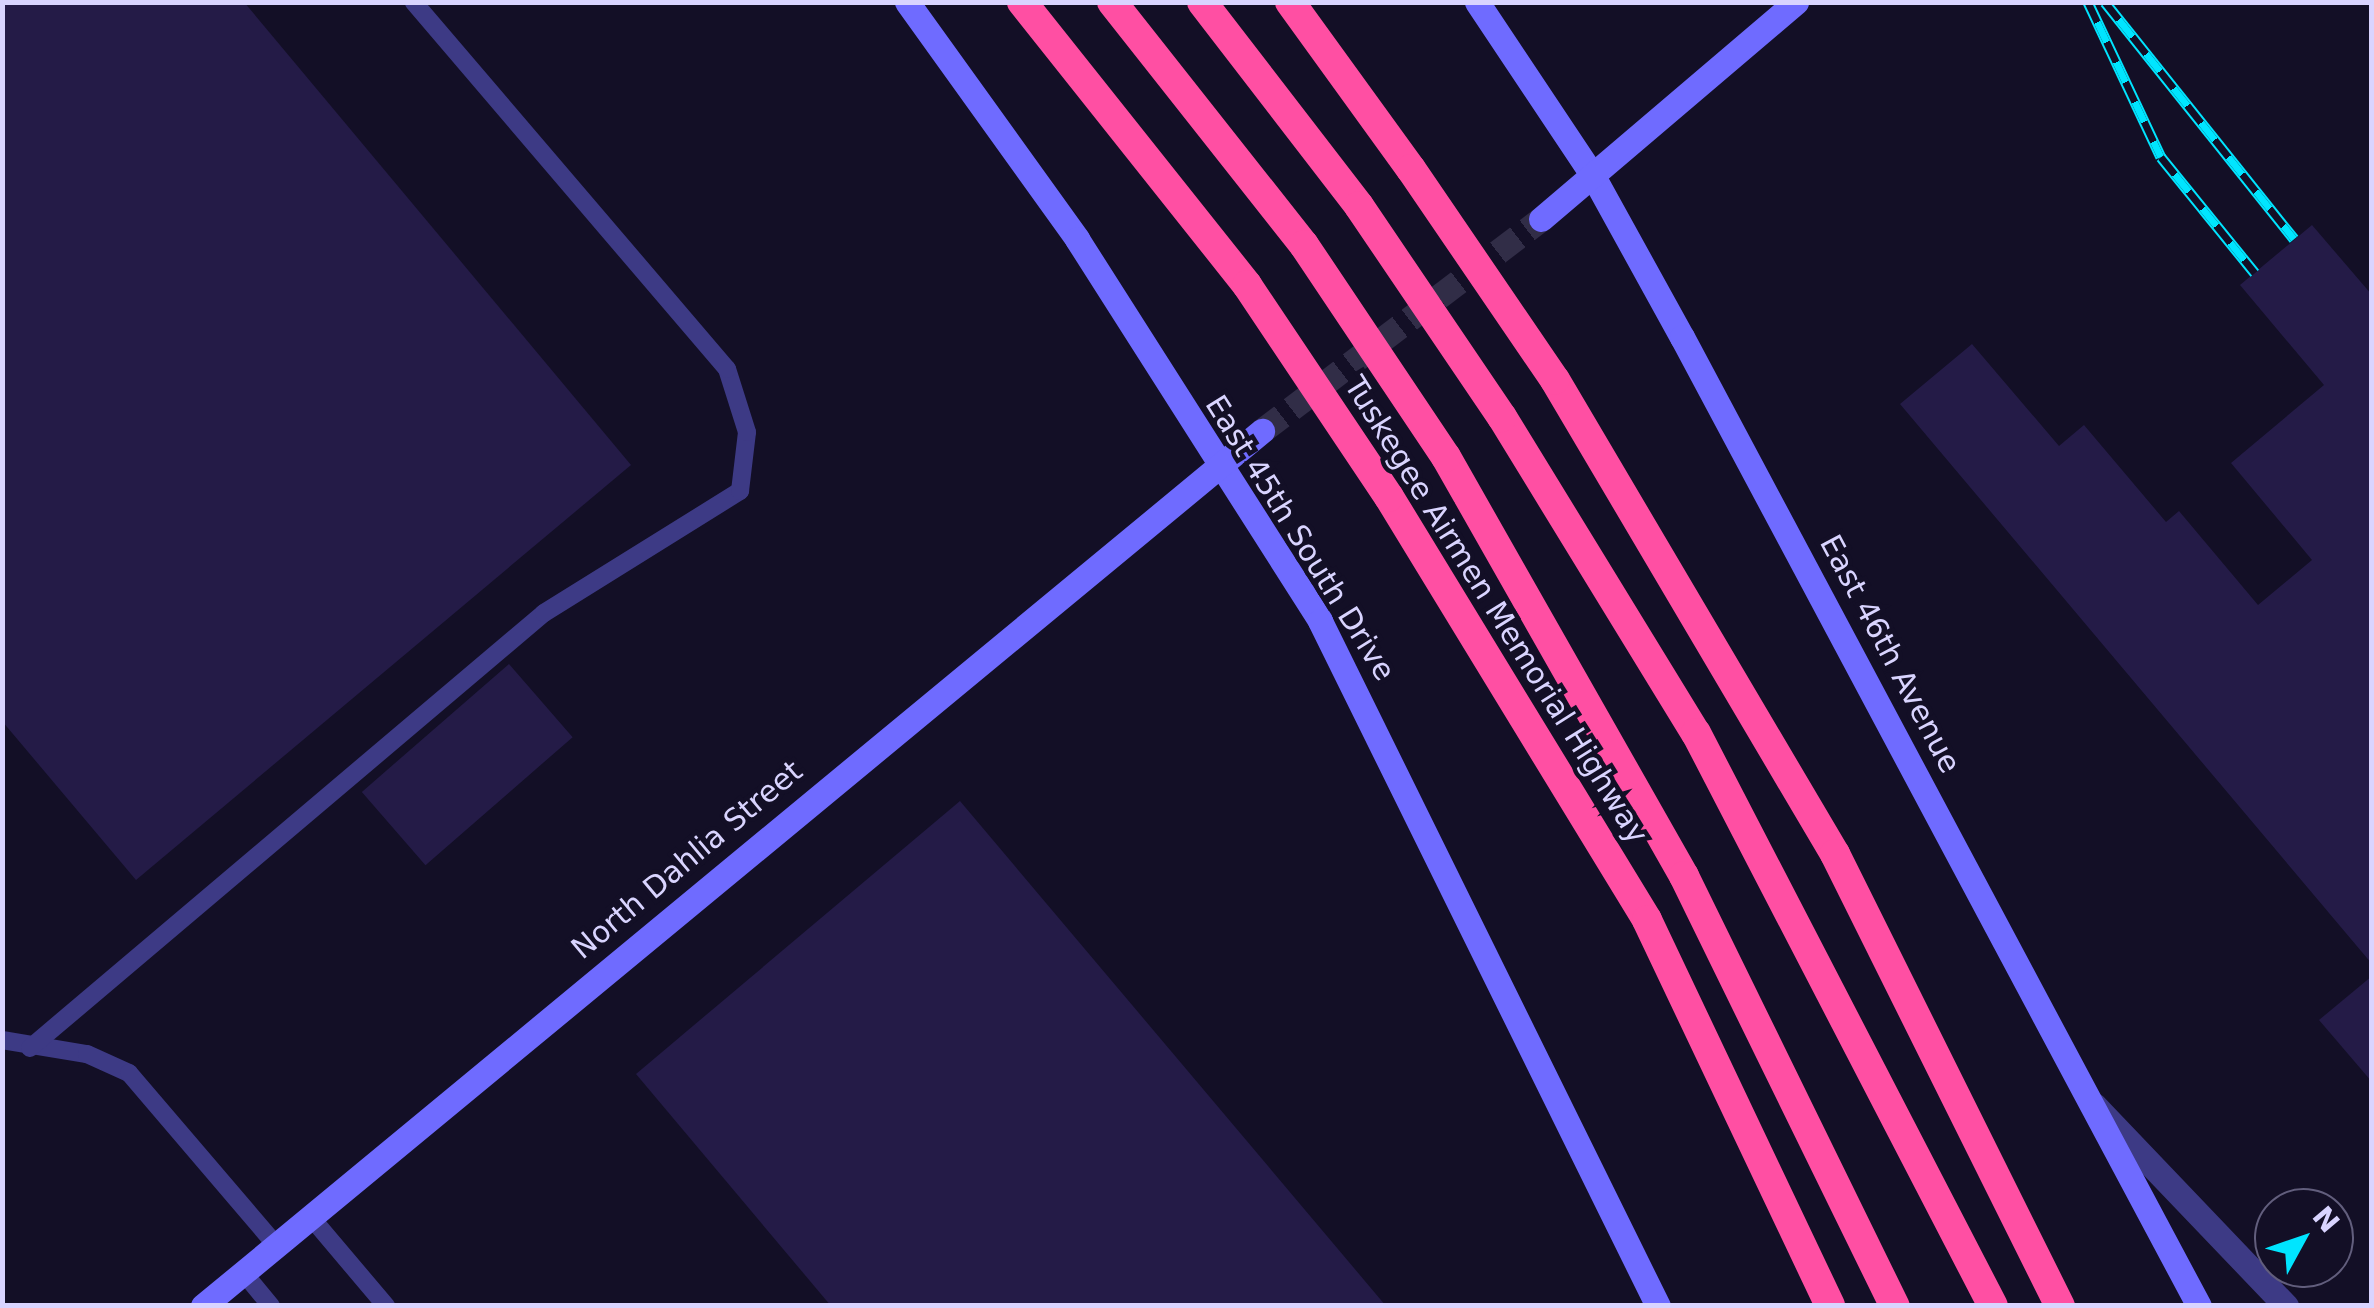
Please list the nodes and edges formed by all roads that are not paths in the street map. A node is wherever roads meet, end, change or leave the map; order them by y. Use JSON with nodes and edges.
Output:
{"nodes":[{"id":1,"x":414,"y":2,"type":"edge"},
{"id":2,"x":907,"y":2,"type":"edge"},
{"id":3,"x":1022,"y":2,"type":"edge"},
{"id":4,"x":1112,"y":2,"type":"edge"},
{"id":5,"x":1202,"y":2,"type":"edge"},
{"id":6,"x":1290,"y":2,"type":"edge"},
{"id":7,"x":1478,"y":2,"type":"edge"},
{"id":8,"x":1796,"y":2,"type":"edge"},
{"id":9,"x":1593,"y":176,"type":"junction"},
{"id":10,"x":1541,"y":219,"type":"tunnel mouth"},
{"id":11,"x":1262,"y":432,"type":"tunnel mouth"},
{"id":12,"x":1217,"y":469,"type":"junction"},
{"id":13,"x":2,"y":1040,"type":"edge"},
{"id":14,"x":30,"y":1048,"type":"junction"},
{"id":15,"x":2094,"y":1104,"type":"junction"},
{"id":16,"x":1983,"y":1148,"type":"junction"},
{"id":17,"x":310,"y":1216,"type":"junction"},
{"id":18,"x":276,"y":1245,"type":"junction"},
{"id":19,"x":243,"y":1272,"type":"junction"},
{"id":20,"x":203,"y":1306,"type":"edge"},
{"id":21,"x":271,"y":1306,"type":"edge"},
{"id":22,"x":386,"y":1306,"type":"edge"},
{"id":23,"x":1658,"y":1306,"type":"edge"},
{"id":24,"x":1830,"y":1306,"type":"edge"},
{"id":25,"x":1895,"y":1306,"type":"edge"},
{"id":26,"x":1994,"y":1306,"type":"edge"},
{"id":27,"x":2060,"y":1306,"type":"edge"},
{"id":28,"x":2071,"y":1306,"type":"edge"},
{"id":29,"x":2199,"y":1306,"type":"edge"},
{"id":30,"x":2286,"y":1306,"type":"edge"}],
"edges":[{"from":1,"to":14,"type":"lane"},
{"from":2,"to":12,"type":"main road","name":"East 45th South Drive"},
{"from":3,"to":24,"type":"highway","name":"Tuskegee Airmen Memorial Highway","bridge":true},
{"from":4,"to":25,"type":"highway","bridge":true},
{"from":5,"to":26,"type":"highway","bridge":true},
{"from":6,"to":16,"type":"highway","bridge":true},
{"from":7,"to":9,"type":"main road","name":"East 46th Avenue"},
{"from":8,"to":9,"type":"main road"},
{"from":9,"to":10,"type":"main road"},
{"from":9,"to":15,"type":"main road","name":"East 46th Avenue"},
{"from":11,"to":12,"type":"main road","name":"North Dahlia Street"},
{"from":12,"to":17,"type":"main road","name":"North Dahlia Street"},
{"from":12,"to":23,"type":"main road","name":"East 45th South Drive"},
{"from":13,"to":14,"type":"lane"},
{"from":14,"to":18,"type":"lane"},
{"from":15,"to":29,"type":"main road"},
{"from":15,"to":30,"type":"street","name":"East 46th Avenue"},
{"from":16,"to":27,"type":"highway"},
{"from":16,"to":28,"type":"highway"},
{"from":17,"to":18,"type":"main road","name":"North Dahlia Street"},
{"from":17,"to":22,"type":"lane"},
{"from":18,"to":19,"type":"main road","name":"North Dahlia Street"},
{"from":19,"to":20,"type":"main road","name":"North Dahlia Street"},
{"from":19,"to":21,"type":"lane"}]}
